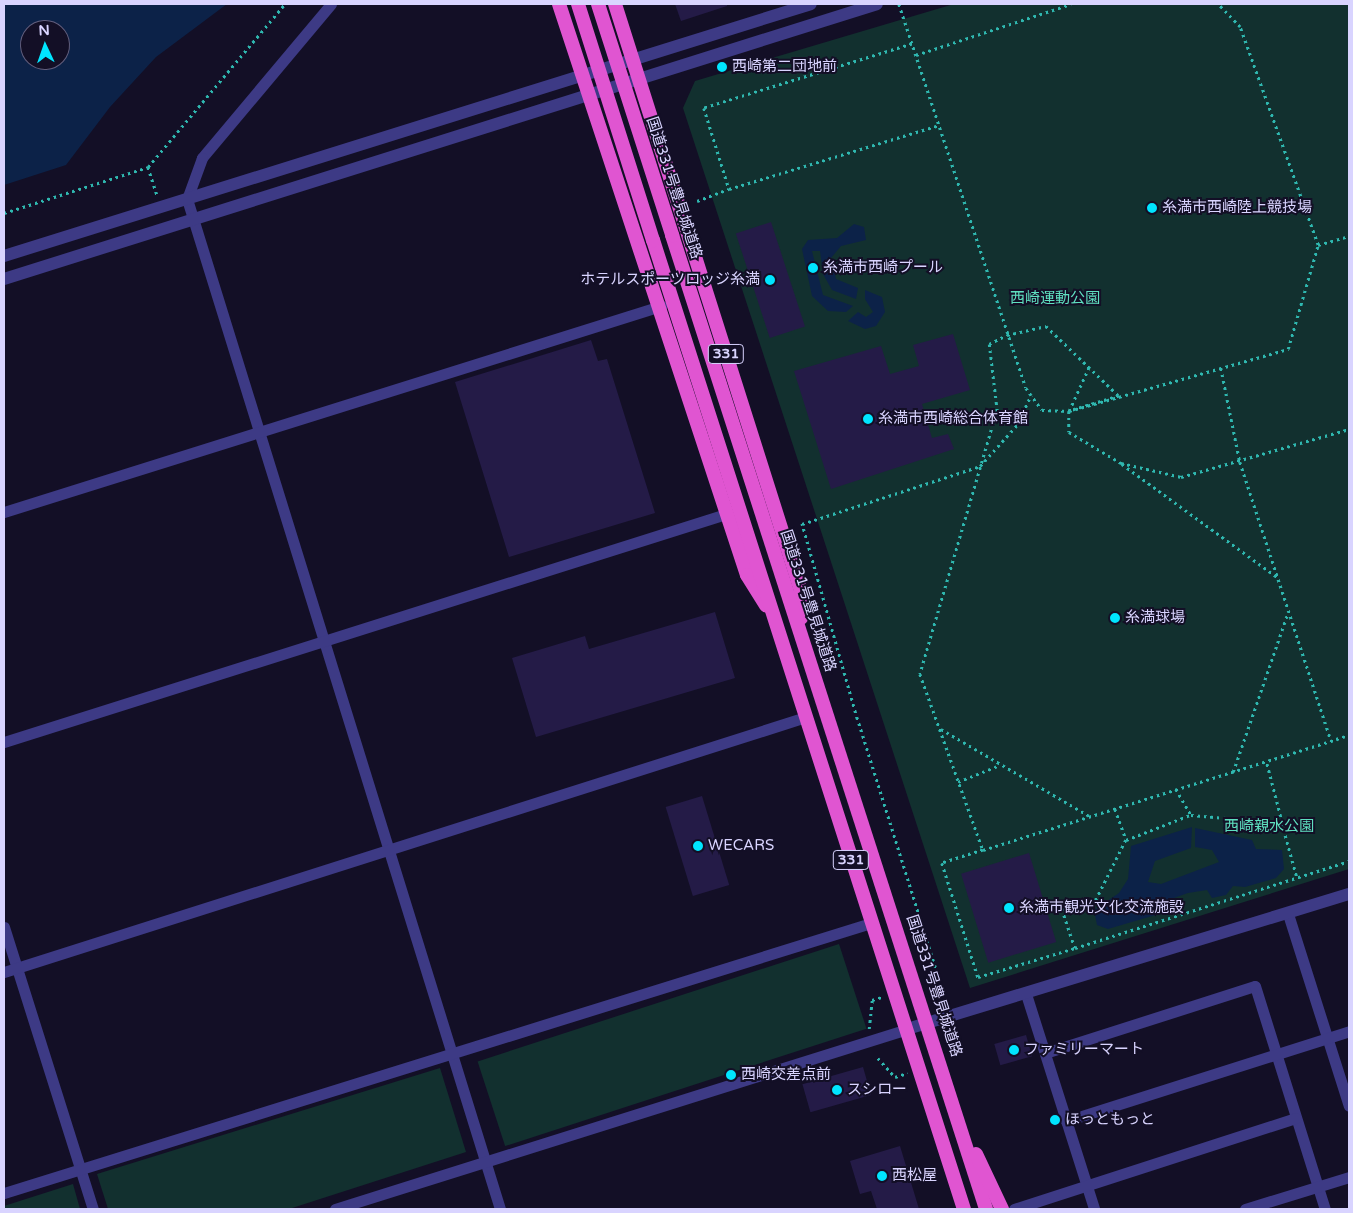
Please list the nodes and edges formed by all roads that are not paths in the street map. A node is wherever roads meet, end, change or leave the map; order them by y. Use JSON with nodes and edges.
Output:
{"nodes":[{"id":1,"x":331,"y":4,"type":"edge"},
{"id":2,"x":559,"y":4,"type":"edge"},
{"id":3,"x":578,"y":4,"type":"edge"},
{"id":4,"x":598,"y":4,"type":"edge"},
{"id":5,"x":615,"y":4,"type":"edge"},
{"id":6,"x":811,"y":4,"type":"edge"},
{"id":7,"x":877,"y":4,"type":"edge"},
{"id":8,"x":632,"y":58,"type":"junction"},
{"id":9,"x":582,"y":74,"type":"junction"},
{"id":10,"x":640,"y":80,"type":"junction"},
{"id":11,"x":590,"y":97,"type":"junction"},
{"id":12,"x":187,"y":199,"type":"junction"},
{"id":13,"x":191,"y":220,"type":"junction"},
{"id":14,"x":4,"y":256,"type":"edge"},
{"id":15,"x":4,"y":279,"type":"edge"},
{"id":16,"x":660,"y":306,"type":"junction"},
{"id":17,"x":257,"y":432,"type":"junction"},
{"id":18,"x":4,"y":512,"type":"edge"},
{"id":19,"x":726,"y":514,"type":"junction"},
{"id":20,"x":776,"y":620,"type":"junction"},
{"id":21,"x":800,"y":629,"type":"junction"},
{"id":22,"x":322,"y":640,"type":"junction"},
{"id":23,"x":806,"y":717,"type":"junction"},
{"id":24,"x":4,"y":742,"type":"edge"},
{"id":25,"x":387,"y":848,"type":"junction"},
{"id":26,"x":1349,"y":894,"type":"edge"},
{"id":27,"x":1288,"y":914,"type":"junction"},
{"id":28,"x":871,"y":923,"type":"junction"},
{"id":29,"x":4,"y":927,"type":"edge"},
{"id":30,"x":17,"y":968,"type":"junction"},
{"id":31,"x":4,"y":972,"type":"edge"},
{"id":32,"x":1026,"y":994,"type":"junction"},
{"id":33,"x":928,"y":1023,"type":"junction"},
{"id":34,"x":904,"y":1030,"type":"junction"},
{"id":35,"x":1349,"y":1031,"type":"edge"},
{"id":36,"x":1328,"y":1038,"type":"junction"},
{"id":37,"x":451,"y":1052,"type":"junction"},
{"id":38,"x":1045,"y":1053,"type":"junction"},
{"id":39,"x":1276,"y":1054,"type":"junction"},
{"id":40,"x":1349,"y":1106,"type":"edge"},
{"id":41,"x":1296,"y":1118,"type":"junction"},
{"id":42,"x":1066,"y":1120,"type":"junction"},
{"id":43,"x":964,"y":1134,"type":"junction"},
{"id":44,"x":485,"y":1161,"type":"junction"},
{"id":45,"x":80,"y":1169,"type":"junction"},
{"id":46,"x":1349,"y":1177,"type":"edge"},
{"id":47,"x":1086,"y":1186,"type":"junction"},
{"id":48,"x":1318,"y":1187,"type":"junction"},
{"id":49,"x":4,"y":1193,"type":"edge"},
{"id":50,"x":962,"y":1206,"type":"edge"},
{"id":51,"x":986,"y":1208,"type":"edge"},
{"id":52,"x":93,"y":1209,"type":"edge"},
{"id":53,"x":335,"y":1209,"type":"edge"},
{"id":54,"x":500,"y":1209,"type":"edge"},
{"id":55,"x":1002,"y":1209,"type":"edge"},
{"id":56,"x":1014,"y":1209,"type":"edge"},
{"id":57,"x":1094,"y":1209,"type":"edge"},
{"id":58,"x":1245,"y":1209,"type":"edge"},
{"id":59,"x":1325,"y":1209,"type":"edge"}],
"edges":[{"from":1,"to":12,"type":"street"},
{"from":2,"to":9,"type":"highway","number":"331"},
{"from":3,"to":20,"type":"highway","number":"331","bridge":true},
{"from":4,"to":21,"type":"highway","name":"国道331号豊見城道路","number":"331","bridge":true},
{"from":5,"to":8,"type":"highway","number":"331"},
{"from":6,"to":8,"type":"street"},
{"from":7,"to":10,"type":"street"},
{"from":8,"to":9,"type":"street"},
{"from":8,"to":10,"type":"highway","number":"331"},
{"from":9,"to":11,"type":"highway","number":"331"},
{"from":9,"to":12,"type":"street"},
{"from":10,"to":11,"type":"street"},
{"from":10,"to":21,"type":"highway","number":"331"},
{"from":11,"to":13,"type":"street"},
{"from":11,"to":16,"type":"highway","number":"331"},
{"from":12,"to":13,"type":"street"},
{"from":12,"to":14,"type":"street"},
{"from":13,"to":15,"type":"street"},
{"from":13,"to":17,"type":"street"},
{"from":16,"to":17,"type":"street"},
{"from":16,"to":19,"type":"highway","number":"331"},
{"from":17,"to":18,"type":"street"},
{"from":17,"to":22,"type":"street"},
{"from":19,"to":20,"type":"highway","number":"331"},
{"from":19,"to":22,"type":"street"},
{"from":20,"to":23,"type":"highway","number":"331"},
{"from":21,"to":33,"type":"highway","name":"国道331号豊見城道路","number":"331"},
{"from":22,"to":24,"type":"street"},
{"from":22,"to":25,"type":"street"},
{"from":23,"to":25,"type":"street"},
{"from":23,"to":28,"type":"highway","number":"331"},
{"from":25,"to":30,"type":"street"},
{"from":25,"to":37,"type":"street"},
{"from":26,"to":27,"type":"street"},
{"from":27,"to":32,"type":"street"},
{"from":27,"to":36,"type":"street"},
{"from":28,"to":34,"type":"highway","number":"331"},
{"from":28,"to":37,"type":"street"},
{"from":29,"to":30,"type":"street"},
{"from":30,"to":31,"type":"street"},
{"from":30,"to":45,"type":"street"},
{"from":32,"to":33,"type":"street"},
{"from":32,"to":38,"type":"street"},
{"from":33,"to":34,"type":"street"},
{"from":33,"to":43,"type":"highway","name":"国道331号豊見城道路","number":"331"},
{"from":34,"to":44,"type":"street"},
{"from":34,"to":50,"type":"highway","number":"331"},
{"from":35,"to":36,"type":"street"},
{"from":36,"to":39,"type":"street"},
{"from":36,"to":40,"type":"street"},
{"from":37,"to":44,"type":"street"},
{"from":37,"to":45,"type":"street"},
{"from":38,"to":39,"type":"street"},
{"from":38,"to":42,"type":"street"},
{"from":39,"to":41,"type":"street"},
{"from":39,"to":42,"type":"street"},
{"from":41,"to":47,"type":"street"},
{"from":41,"to":48,"type":"street"},
{"from":42,"to":47,"type":"street"},
{"from":43,"to":51,"type":"highway","name":"国道331号豊見城道路","number":"331"},
{"from":43,"to":55,"type":"highway","number":"331"},
{"from":44,"to":53,"type":"street"},
{"from":44,"to":54,"type":"street"},
{"from":45,"to":49,"type":"street"},
{"from":45,"to":52,"type":"street"},
{"from":46,"to":48,"type":"street"},
{"from":47,"to":56,"type":"street"},
{"from":47,"to":57,"type":"street"},
{"from":48,"to":58,"type":"street"},
{"from":48,"to":59,"type":"street"}]}
